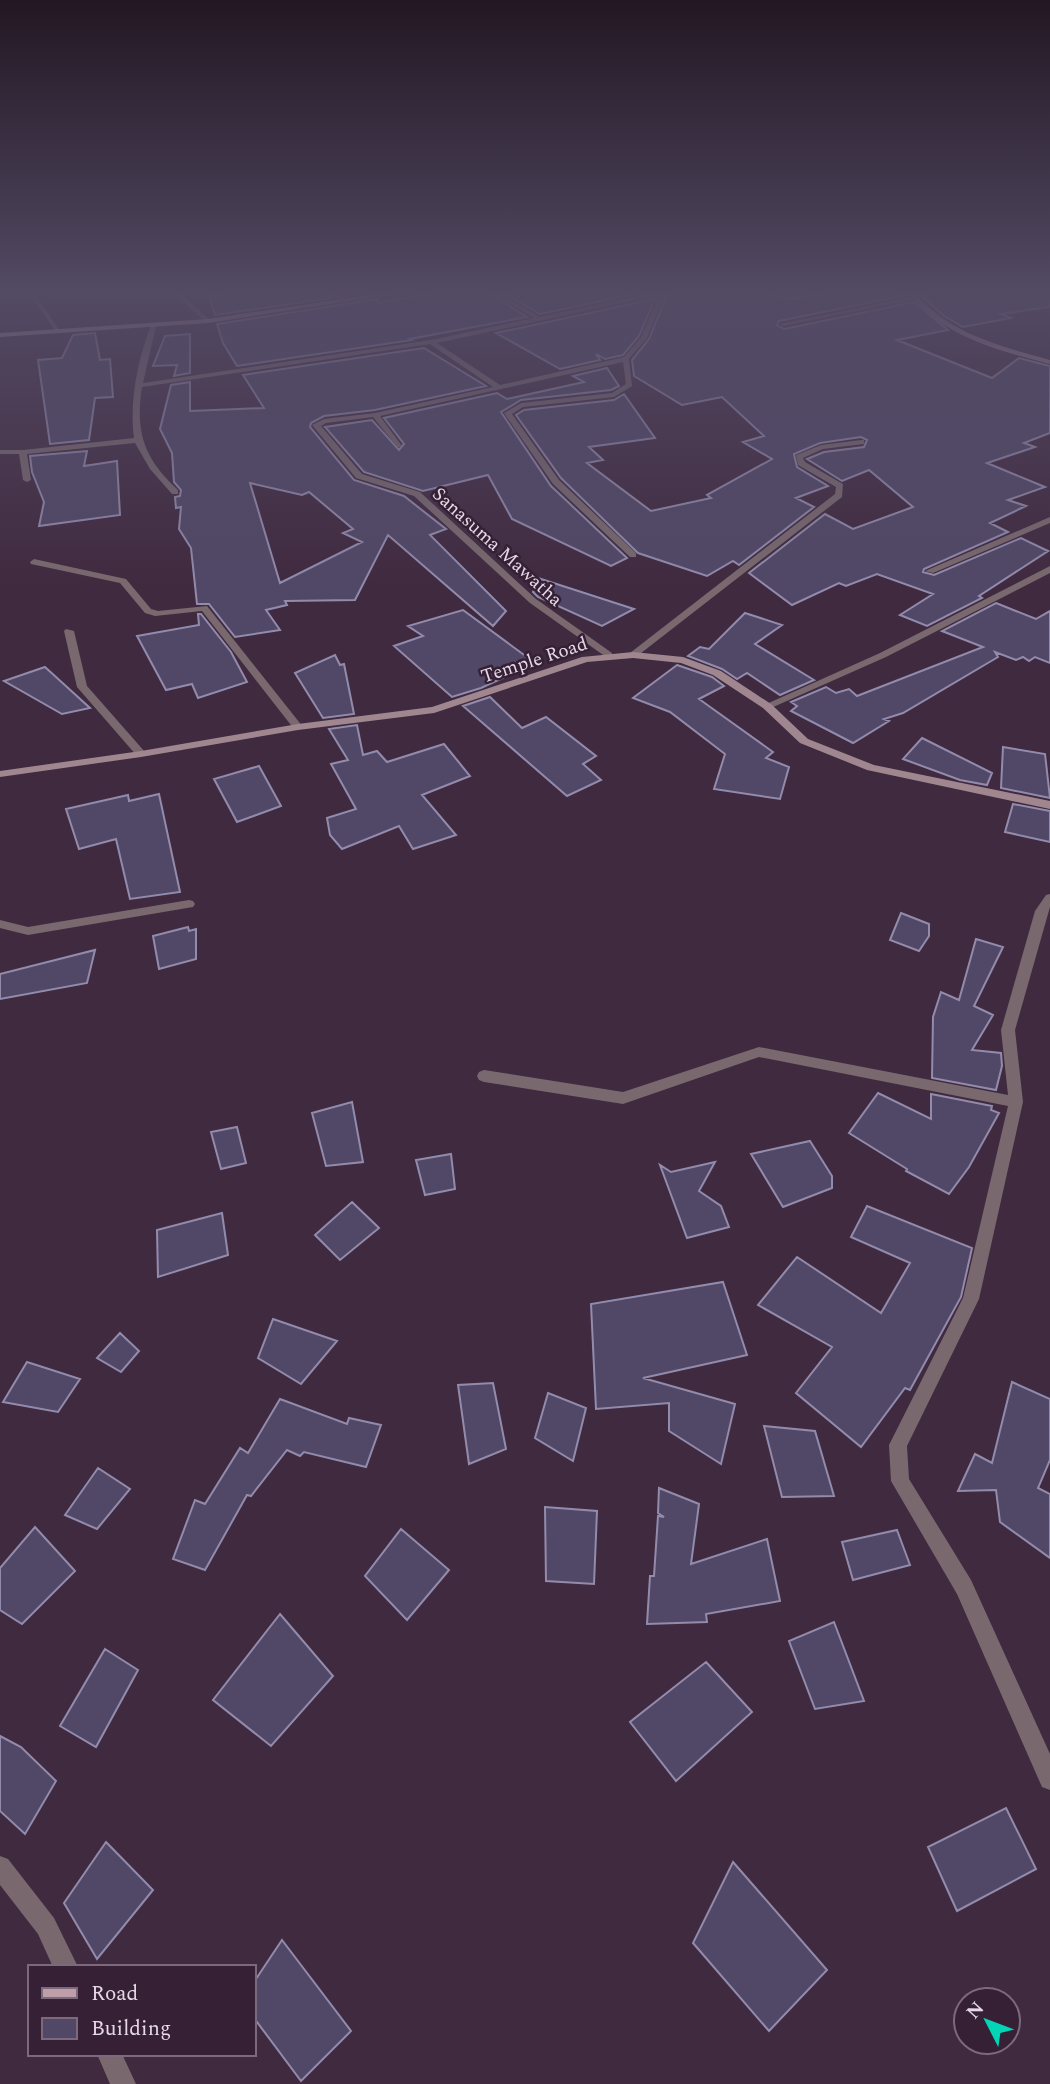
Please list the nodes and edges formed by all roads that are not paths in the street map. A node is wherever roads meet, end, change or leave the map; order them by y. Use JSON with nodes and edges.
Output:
{"nodes":[{"id":1,"x":138,"y":389,"type":"edge"},
{"id":2,"x":488,"y":389,"type":"edge"},
{"id":3,"x":626,"y":389,"type":"edge"},
{"id":4,"x":375,"y":415,"type":"junction"},
{"id":5,"x":138,"y":440,"type":"junction"},
{"id":6,"x":861,"y":442,"type":"dead end"},
{"id":7,"x":398,"y":446,"type":"dead end"},
{"id":8,"x":0,"y":452,"type":"edge"},
{"id":9,"x":23,"y":452,"type":"junction"},
{"id":10,"x":27,"y":480,"type":"dead end"},
{"id":11,"x":175,"y":492,"type":"dead end"},
{"id":12,"x":1050,"y":520,"type":"edge"},
{"id":13,"x":633,"y":555,"type":"dead end"},
{"id":14,"x":34,"y":562,"type":"dead end"},
{"id":15,"x":1050,"y":569,"type":"edge"},
{"id":16,"x":930,"y":571,"type":"dead end"},
{"id":17,"x":69,"y":631,"type":"dead end"},
{"id":18,"x":633,"y":654,"type":"junction"},
{"id":19,"x":609,"y":655,"type":"junction"},
{"id":20,"x":767,"y":706,"type":"junction"},
{"id":21,"x":298,"y":727,"type":"junction"},
{"id":22,"x":141,"y":754,"type":"junction"},
{"id":23,"x":0,"y":774,"type":"edge"},
{"id":24,"x":1050,"y":805,"type":"edge"},
{"id":25,"x":1050,"y":898,"type":"edge"},
{"id":26,"x":189,"y":904,"type":"dead end"},
{"id":27,"x":0,"y":924,"type":"edge"},
{"id":28,"x":484,"y":1076,"type":"dead end"},
{"id":29,"x":1016,"y":1102,"type":"junction"},
{"id":30,"x":1050,"y":1779,"type":"edge"},
{"id":31,"x":0,"y":1867,"type":"edge"},
{"id":32,"x":65,"y":1965,"type":"edge"},
{"id":33,"x":109,"y":2056,"type":"edge"},
{"id":34,"x":123,"y":2084,"type":"edge"}],
"edges":[{"from":1,"to":5,"type":"street"},
{"from":2,"to":4,"type":"street","name":"Sanasuma Mawatha"},
{"from":3,"to":13,"type":"street"},
{"from":4,"to":7,"type":"street"},
{"from":4,"to":19,"type":"street","name":"Sanasuma Mawatha"},
{"from":5,"to":9,"type":"street"},
{"from":5,"to":11,"type":"street"},
{"from":6,"to":18,"type":"street"},
{"from":8,"to":9,"type":"street"},
{"from":9,"to":10,"type":"street"},
{"from":12,"to":16,"type":"street"},
{"from":14,"to":21,"type":"street"},
{"from":15,"to":20,"type":"street"},
{"from":17,"to":22,"type":"street"},
{"from":18,"to":19,"type":"street","name":"Temple Road"},
{"from":18,"to":20,"type":"street","name":"Temple Road"},
{"from":19,"to":21,"type":"street","name":"Temple Road"},
{"from":20,"to":24,"type":"street","name":"Temple Road"},
{"from":21,"to":22,"type":"street","name":"Temple Road"},
{"from":22,"to":23,"type":"street","name":"Temple Road"},
{"from":25,"to":29,"type":"street"},
{"from":26,"to":27,"type":"street"},
{"from":28,"to":29,"type":"street"},
{"from":29,"to":30,"type":"street"},
{"from":31,"to":32,"type":"street"},
{"from":33,"to":34,"type":"street"}]}
